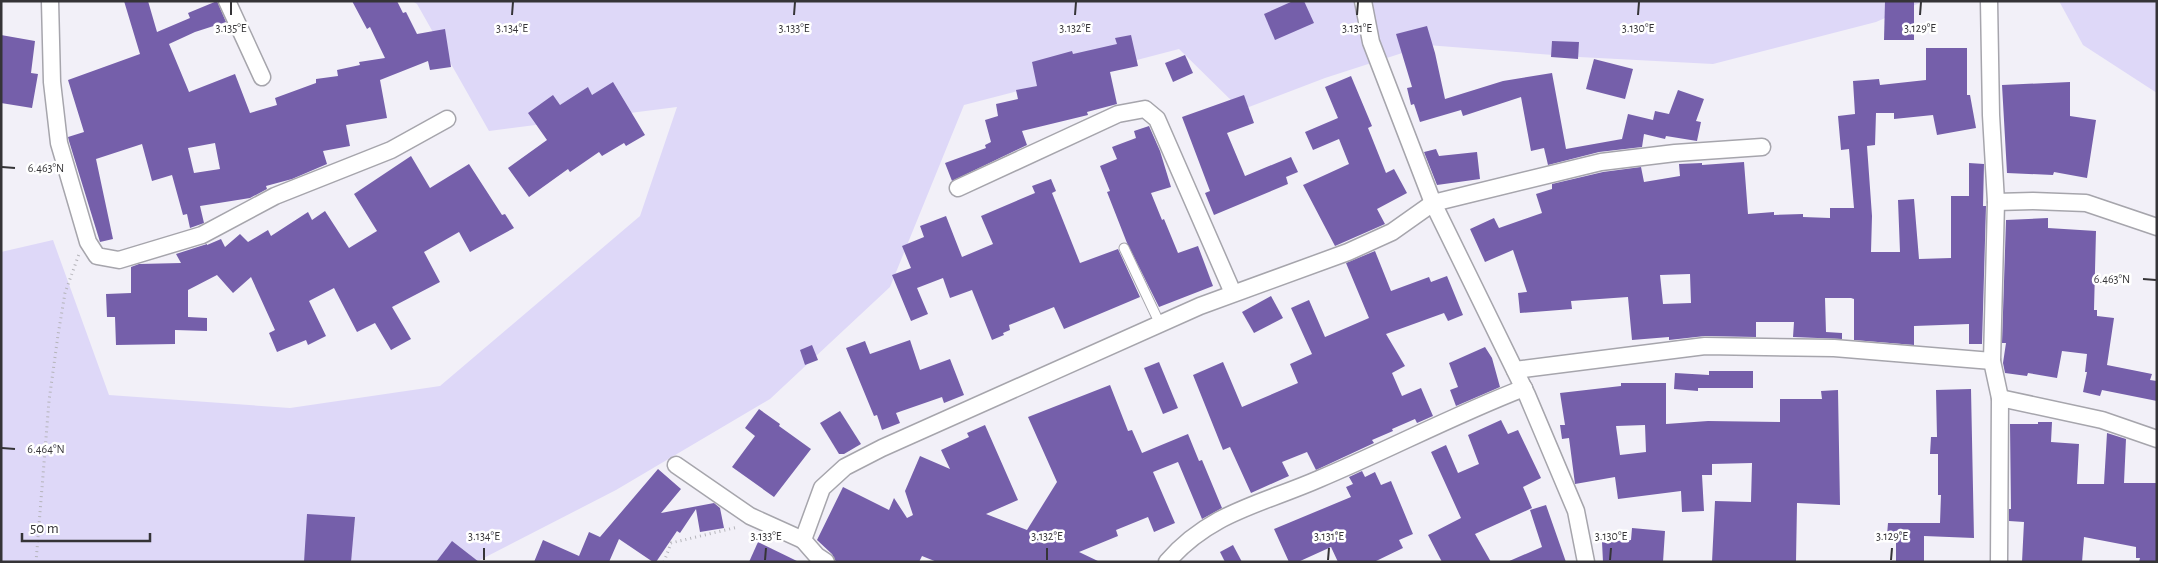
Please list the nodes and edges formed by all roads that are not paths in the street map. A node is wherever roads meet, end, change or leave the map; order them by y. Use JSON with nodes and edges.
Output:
{"nodes":[{"id":1,"x":50,"y":1,"type":"edge"},
{"id":2,"x":227,"y":1,"type":"edge"},
{"id":3,"x":1363,"y":1,"type":"edge"},
{"id":4,"x":1989,"y":1,"type":"edge"},
{"id":5,"x":262,"y":78,"type":"dead end"},
{"id":6,"x":448,"y":119,"type":"dead end"},
{"id":7,"x":1762,"y":147,"type":"dead end"},
{"id":8,"x":958,"y":188,"type":"dead end"},
{"id":9,"x":1996,"y":202,"type":"junction"},
{"id":10,"x":1433,"y":203,"type":"junction"},
{"id":11,"x":2157,"y":226,"type":"edge"},
{"id":12,"x":1124,"y":248,"type":"dead end"},
{"id":13,"x":1233,"y":293,"type":"junction"},
{"id":14,"x":1160,"y":324,"type":"junction"},
{"id":15,"x":1992,"y":361,"type":"junction"},
{"id":16,"x":1515,"y":370,"type":"junction"},
{"id":17,"x":1524,"y":388,"type":"junction"},
{"id":18,"x":2000,"y":398,"type":"junction"},
{"id":19,"x":2157,"y":439,"type":"edge"},
{"id":20,"x":676,"y":464,"type":"dead end"},
{"id":21,"x":803,"y":540,"type":"junction"},
{"id":22,"x":826,"y":562,"type":"edge"},
{"id":23,"x":1167,"y":562,"type":"edge"},
{"id":24,"x":1586,"y":562,"type":"edge"},
{"id":25,"x":2000,"y":562,"type":"edge"}],
"edges":[{"from":1,"to":6,"type":"street"},
{"from":2,"to":5,"type":"street"},
{"from":3,"to":10,"type":"street"},
{"from":4,"to":9,"type":"street"},
{"from":7,"to":10,"type":"street"},
{"from":8,"to":13,"type":"street"},
{"from":9,"to":11,"type":"street"},
{"from":9,"to":15,"type":"street"},
{"from":10,"to":13,"type":"street"},
{"from":10,"to":16,"type":"street"},
{"from":12,"to":14,"type":"lane"},
{"from":13,"to":14,"type":"street"},
{"from":14,"to":21,"type":"street"},
{"from":15,"to":16,"type":"street"},
{"from":15,"to":18,"type":"street"},
{"from":16,"to":17,"type":"street"},
{"from":17,"to":23,"type":"street"},
{"from":17,"to":24,"type":"street"},
{"from":18,"to":19,"type":"street"},
{"from":18,"to":25,"type":"street"},
{"from":20,"to":21,"type":"street"},
{"from":21,"to":22,"type":"street"}]}
